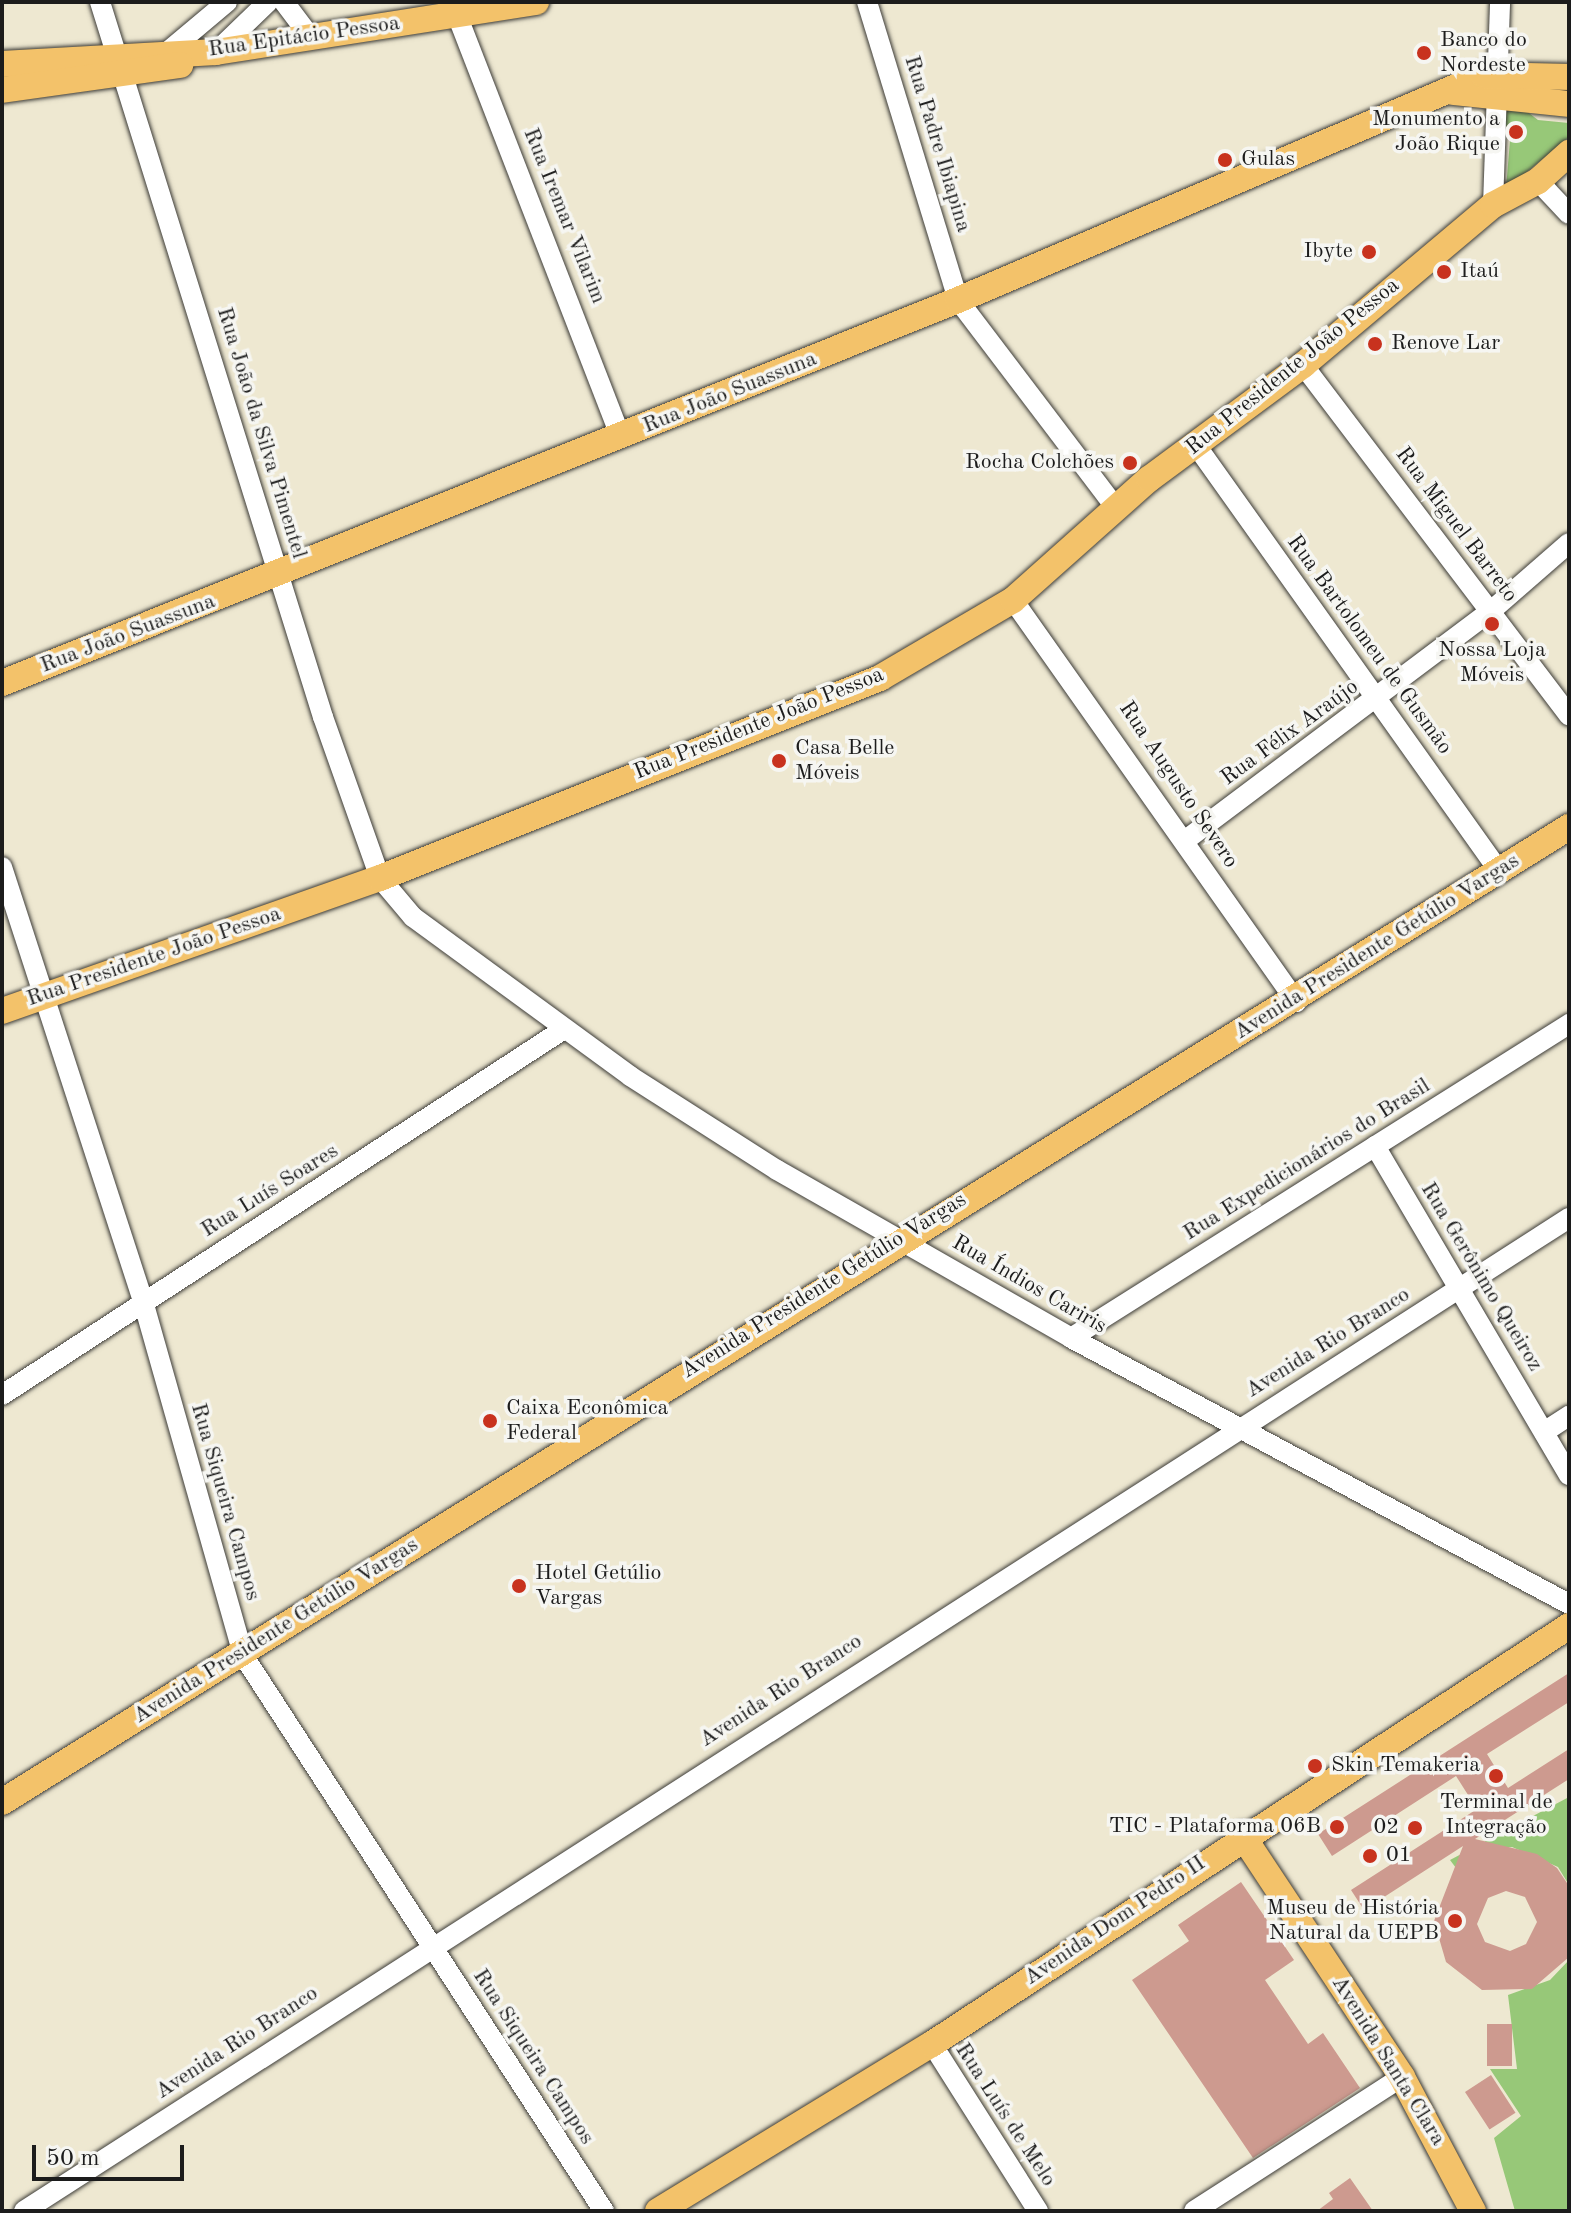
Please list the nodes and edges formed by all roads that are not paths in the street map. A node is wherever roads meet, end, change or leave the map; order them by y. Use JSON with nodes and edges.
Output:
{"nodes":[{"id":1,"x":100,"y":2,"type":"edge"},
{"id":2,"x":227,"y":2,"type":"edge"},
{"id":3,"x":268,"y":2,"type":"edge"},
{"id":4,"x":284,"y":2,"type":"edge"},
{"id":5,"x":536,"y":2,"type":"edge"},
{"id":6,"x":867,"y":2,"type":"edge"},
{"id":7,"x":1500,"y":2,"type":"edge"},
{"id":8,"x":1509,"y":2,"type":"edge"},
{"id":9,"x":457,"y":15,"type":"junction"},
{"id":10,"x":1501,"y":24,"type":"junction"},
{"id":11,"x":309,"y":35,"type":"junction"},
{"id":12,"x":216,"y":52,"type":"junction"},
{"id":13,"x":165,"y":54,"type":"junction"},
{"id":14,"x":2,"y":64,"type":"edge"},
{"id":15,"x":122,"y":66,"type":"junction"},
{"id":16,"x":1569,"y":77,"type":"edge"},
{"id":17,"x":1501,"y":85,"type":"junction"},
{"id":18,"x":2,"y":90,"type":"edge"},
{"id":19,"x":1569,"y":104,"type":"edge"},
{"id":20,"x":1569,"y":153,"type":"edge"},
{"id":21,"x":1538,"y":181,"type":"junction"},
{"id":22,"x":1493,"y":205,"type":"junction"},
{"id":23,"x":1569,"y":214,"type":"edge"},
{"id":24,"x":958,"y":300,"type":"junction"},
{"id":25,"x":1303,"y":365,"type":"junction"},
{"id":26,"x":621,"y":437,"type":"junction"},
{"id":27,"x":1198,"y":448,"type":"junction"},
{"id":28,"x":1115,"y":507,"type":"junction"},
{"id":29,"x":1569,"y":543,"type":"edge"},
{"id":30,"x":279,"y":576,"type":"junction"},
{"id":31,"x":1013,"y":600,"type":"junction"},
{"id":32,"x":1491,"y":611,"type":"junction"},
{"id":33,"x":2,"y":683,"type":"edge"},
{"id":34,"x":1377,"y":699,"type":"junction"},
{"id":35,"x":1569,"y":716,"type":"edge"},
{"id":36,"x":1569,"y":827,"type":"edge"},
{"id":37,"x":1187,"y":839,"type":"junction"},
{"id":38,"x":2,"y":867,"type":"edge"},
{"id":39,"x":1499,"y":871,"type":"junction"},
{"id":40,"x":380,"y":878,"type":"junction"},
{"id":41,"x":43,"y":996,"type":"junction"},
{"id":42,"x":1297,"y":1002,"type":"junction"},
{"id":43,"x":2,"y":1011,"type":"edge"},
{"id":44,"x":1569,"y":1024,"type":"edge"},
{"id":45,"x":564,"y":1029,"type":"junction"},
{"id":46,"x":1375,"y":1146,"type":"junction"},
{"id":47,"x":1569,"y":1218,"type":"edge"},
{"id":48,"x":896,"y":1239,"type":"junction"},
{"id":49,"x":1460,"y":1288,"type":"junction"},
{"id":50,"x":143,"y":1301,"type":"junction"},
{"id":51,"x":1071,"y":1338,"type":"junction"},
{"id":52,"x":2,"y":1395,"type":"edge"},
{"id":53,"x":1569,"y":1416,"type":"edge"},
{"id":54,"x":1238,"y":1428,"type":"junction"},
{"id":55,"x":1544,"y":1432,"type":"junction"},
{"id":56,"x":1569,"y":1475,"type":"edge"},
{"id":57,"x":1569,"y":1604,"type":"edge"},
{"id":58,"x":1569,"y":1626,"type":"edge"},
{"id":59,"x":243,"y":1655,"type":"junction"},
{"id":60,"x":2,"y":1802,"type":"edge"},
{"id":61,"x":1242,"y":1835,"type":"junction"},
{"id":62,"x":431,"y":1946,"type":"junction"},
{"id":63,"x":932,"y":2044,"type":"junction"},
{"id":64,"x":1402,"y":2077,"type":"junction"},
{"id":65,"x":24,"y":2211,"type":"edge"},
{"id":66,"x":604,"y":2211,"type":"edge"},
{"id":67,"x":658,"y":2211,"type":"edge"},
{"id":68,"x":1038,"y":2211,"type":"edge"},
{"id":69,"x":1194,"y":2211,"type":"edge"},
{"id":70,"x":1473,"y":2211,"type":"edge"}],
"edges":[{"from":1,"to":15,"type":"street","name":"Rua João da Silva Pimentel"},
{"from":2,"to":13,"type":"street"},
{"from":3,"to":12,"type":"street"},
{"from":4,"to":11,"type":"street"},
{"from":5,"to":9,"type":"main road","name":"Rua Epitácio Pessoa"},
{"from":6,"to":24,"type":"street","name":"Rua Padre Ibiapina"},
{"from":7,"to":10,"type":"street"},
{"from":8,"to":10,"type":"street"},
{"from":9,"to":11,"type":"main road","name":"Rua Epitácio Pessoa"},
{"from":9,"to":26,"type":"street","name":"Rua Iremar Vilarim"},
{"from":10,"to":17,"type":"street"},
{"from":11,"to":12,"type":"main road","name":"Rua Epitácio Pessoa"},
{"from":12,"to":13,"type":"main road","name":"Rua Epitácio Pessoa"},
{"from":12,"to":15,"type":"main road"},
{"from":13,"to":15,"type":"main road","name":"Rua Epitácio Pessoa"},
{"from":14,"to":15,"type":"main road"},
{"from":15,"to":18,"type":"main road"},
{"from":15,"to":30,"type":"street","name":"Rua João da Silva Pimentel"},
{"from":16,"to":17,"type":"main road"},
{"from":17,"to":19,"type":"main road"},
{"from":17,"to":22,"type":"street"},
{"from":17,"to":24,"type":"main road","name":"Rua João Suassuna"},
{"from":20,"to":21,"type":"main road","name":"Rua Presidente João Pessoa"},
{"from":21,"to":22,"type":"main road","name":"Rua Presidente João Pessoa"},
{"from":21,"to":23,"type":"street"},
{"from":22,"to":25,"type":"main road","name":"Rua Presidente João Pessoa"},
{"from":24,"to":26,"type":"main road","name":"Rua João Suassuna"},
{"from":24,"to":28,"type":"street"},
{"from":25,"to":27,"type":"main road","name":"Rua Presidente João Pessoa"},
{"from":25,"to":32,"type":"street","name":"Rua Miguel Barreto"},
{"from":26,"to":30,"type":"main road","name":"Rua João Suassuna"},
{"from":27,"to":28,"type":"main road","name":"Rua Presidente João Pessoa"},
{"from":27,"to":34,"type":"street","name":"Rua Bartolomeu de Gusmão"},
{"from":28,"to":31,"type":"main road","name":"Rua Presidente João Pessoa"},
{"from":29,"to":32,"type":"street","name":"Rua Félix Araújo"},
{"from":30,"to":33,"type":"main road","name":"Rua João Suassuna"},
{"from":30,"to":40,"type":"street","name":"Rua João da Silva Pimentel"},
{"from":31,"to":37,"type":"street","name":"Rua Augusto Severo"},
{"from":31,"to":40,"type":"main road","name":"Rua Presidente João Pessoa"},
{"from":32,"to":34,"type":"street","name":"Rua Félix Araújo"},
{"from":32,"to":35,"type":"street","name":"Rua Miguel Barreto"},
{"from":34,"to":37,"type":"street","name":"Rua Félix Araújo"},
{"from":34,"to":39,"type":"street","name":"Rua Bartolomeu de Gusmão"},
{"from":36,"to":39,"type":"main road","name":"Avenida Presidente Getúlio Vargas"},
{"from":37,"to":42,"type":"street","name":"Rua Augusto Severo"},
{"from":38,"to":41,"type":"street","name":"Rua Siqueira Campos"},
{"from":39,"to":42,"type":"main road","name":"Avenida Presidente Getúlio Vargas"},
{"from":40,"to":41,"type":"main road","name":"Rua Presidente João Pessoa"},
{"from":40,"to":45,"type":"street","name":"Rua Índios Cariris"},
{"from":41,"to":43,"type":"main road","name":"Rua Presidente João Pessoa"},
{"from":41,"to":50,"type":"street","name":"Rua Siqueira Campos"},
{"from":42,"to":48,"type":"main road","name":"Avenida Presidente Getúlio Vargas"},
{"from":44,"to":46,"type":"street","name":"Rua Expedicionários do Brasil"},
{"from":45,"to":48,"type":"street","name":"Rua Índios Cariris"},
{"from":45,"to":50,"type":"street","name":"Rua Luís Soares"},
{"from":46,"to":49,"type":"street","name":"Rua Gerônimo Queiroz"},
{"from":46,"to":51,"type":"street","name":"Rua Expedicionários do Brasil"},
{"from":47,"to":49,"type":"street","name":"Avenida Rio Branco"},
{"from":48,"to":51,"type":"street","name":"Rua Índios Cariris"},
{"from":48,"to":59,"type":"main road","name":"Avenida Presidente Getúlio Vargas"},
{"from":49,"to":54,"type":"street","name":"Avenida Rio Branco"},
{"from":49,"to":55,"type":"street","name":"Rua Gerônimo Queiroz"},
{"from":50,"to":52,"type":"street","name":"Rua Luís Soares"},
{"from":50,"to":59,"type":"street","name":"Rua Siqueira Campos"},
{"from":51,"to":54,"type":"street","name":"Rua Índios Cariris"},
{"from":53,"to":55,"type":"street"},
{"from":54,"to":57,"type":"street","name":"Rua Índios Cariris"},
{"from":54,"to":62,"type":"street","name":"Avenida Rio Branco"},
{"from":55,"to":56,"type":"street","name":"Rua Gerônimo Queiroz"},
{"from":58,"to":61,"type":"main road","name":"Avenida Dom Pedro II"},
{"from":59,"to":60,"type":"main road","name":"Avenida Presidente Getúlio Vargas"},
{"from":59,"to":62,"type":"street","name":"Rua Siqueira Campos"},
{"from":61,"to":63,"type":"main road","name":"Avenida Dom Pedro II"},
{"from":61,"to":64,"type":"main road","name":"Avenida Santa Clara"},
{"from":62,"to":65,"type":"street","name":"Avenida Rio Branco"},
{"from":62,"to":66,"type":"street","name":"Rua Siqueira Campos"},
{"from":63,"to":67,"type":"main road","name":"Avenida Dom Pedro II"},
{"from":63,"to":68,"type":"street","name":"Rua Luís de Melo"},
{"from":64,"to":69,"type":"street"},
{"from":64,"to":70,"type":"main road","name":"Avenida Santa Clara"}]}
